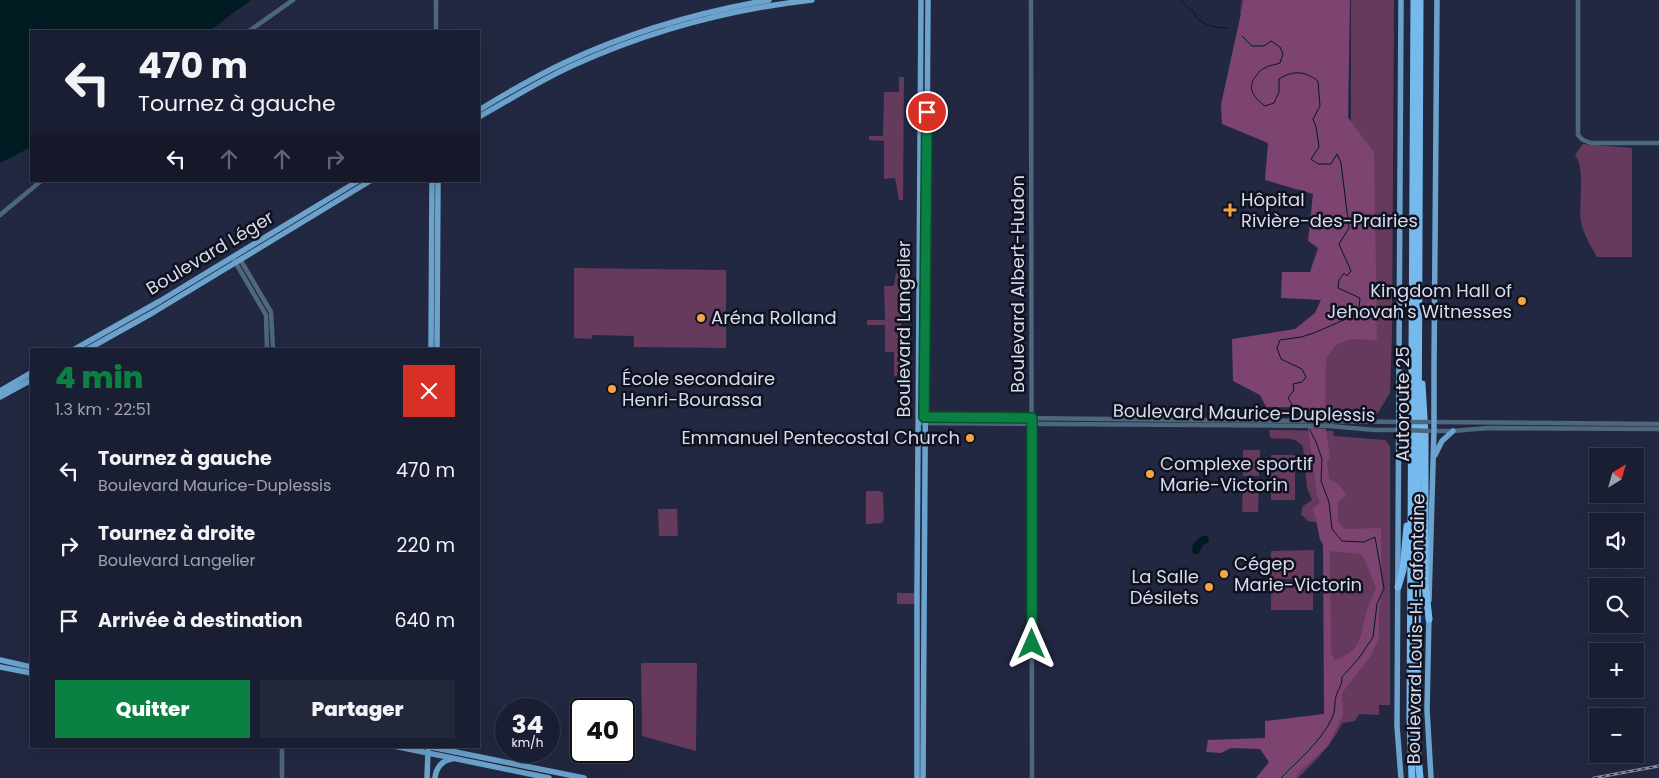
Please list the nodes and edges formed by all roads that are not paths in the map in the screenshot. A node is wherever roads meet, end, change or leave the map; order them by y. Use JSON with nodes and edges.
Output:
{"nodes":[{"id":1,"x":293,"y":0,"type":"edge"},
{"id":2,"x":436,"y":0,"type":"edge"},
{"id":3,"x":769,"y":0,"type":"edge"},
{"id":4,"x":812,"y":0,"type":"edge"},
{"id":5,"x":922,"y":0,"type":"edge"},
{"id":6,"x":928,"y":0,"type":"edge"},
{"id":7,"x":1031,"y":0,"type":"edge"},
{"id":8,"x":1401,"y":0,"type":"edge"},
{"id":9,"x":1414,"y":0,"type":"edge"},
{"id":10,"x":1420,"y":0,"type":"edge"},
{"id":11,"x":1437,"y":0,"type":"edge"},
{"id":12,"x":1578,"y":0,"type":"edge"},
{"id":13,"x":250,"y":30,"type":"edge"},
{"id":14,"x":436,"y":30,"type":"edge"},
{"id":15,"x":480,"y":109,"type":"edge"},
{"id":16,"x":480,"y":116,"type":"edge"},
{"id":17,"x":1659,"y":143,"type":"edge"},
{"id":18,"x":40,"y":182,"type":"edge"},
{"id":19,"x":356,"y":182,"type":"edge"},
{"id":20,"x":368,"y":182,"type":"edge"},
{"id":21,"x":432,"y":182,"type":"edge"},
{"id":22,"x":438,"y":182,"type":"edge"},
{"id":23,"x":0,"y":215,"type":"edge"},
{"id":24,"x":236,"y":258,"type":"junction"},
{"id":25,"x":77,"y":348,"type":"edge"},
{"id":26,"x":90,"y":348,"type":"edge"},
{"id":27,"x":267,"y":348,"type":"edge"},
{"id":28,"x":273,"y":348,"type":"edge"},
{"id":29,"x":431,"y":348,"type":"edge"},
{"id":30,"x":437,"y":348,"type":"edge"},
{"id":31,"x":1418,"y":354,"type":"junction"},
{"id":32,"x":30,"y":374,"type":"edge"},
{"id":33,"x":30,"y":381,"type":"edge"},
{"id":34,"x":0,"y":390,"type":"edge"},
{"id":35,"x":0,"y":398,"type":"edge"},
{"id":36,"x":921,"y":420,"type":"junction"},
{"id":37,"x":1031,"y":421,"type":"junction"},
{"id":38,"x":1399,"y":422,"type":"junction"},
{"id":39,"x":1432,"y":422,"type":"junction"},
{"id":40,"x":1659,"y":424,"type":"edge"},
{"id":41,"x":1659,"y":429,"type":"edge"},
{"id":42,"x":1399,"y":430,"type":"junction"},
{"id":43,"x":1432,"y":431,"type":"junction"},
{"id":44,"x":1453,"y":431,"type":"junction"},
{"id":45,"x":1434,"y":457,"type":"junction"},
{"id":46,"x":1411,"y":491,"type":"junction"},
{"id":47,"x":1398,"y":587,"type":"junction"},
{"id":48,"x":1429,"y":619,"type":"junction"},
{"id":49,"x":0,"y":660,"type":"edge"},
{"id":50,"x":30,"y":666,"type":"edge"},
{"id":51,"x":0,"y":667,"type":"edge"},
{"id":52,"x":30,"y":673,"type":"edge"},
{"id":53,"x":282,"y":748,"type":"edge"},
{"id":54,"x":431,"y":749,"type":"edge"},
{"id":55,"x":457,"y":759,"type":"junction"},
{"id":56,"x":282,"y":778,"type":"edge"},
{"id":57,"x":427,"y":778,"type":"edge"},
{"id":58,"x":435,"y":778,"type":"edge"},
{"id":59,"x":549,"y":778,"type":"edge"},
{"id":60,"x":584,"y":778,"type":"edge"},
{"id":61,"x":917,"y":778,"type":"edge"},
{"id":62,"x":923,"y":778,"type":"edge"},
{"id":63,"x":1032,"y":778,"type":"edge"},
{"id":64,"x":1401,"y":778,"type":"edge"},
{"id":65,"x":1412,"y":778,"type":"edge"},
{"id":66,"x":1420,"y":778,"type":"edge"},
{"id":67,"x":1431,"y":778,"type":"edge"}],
"edges":[{"from":1,"to":13,"type":"street"},
{"from":2,"to":14,"type":"street"},
{"from":3,"to":15,"type":"main road"},
{"from":4,"to":16,"type":"main road"},
{"from":5,"to":36,"type":"main road","name":"Boulevard Langelier"},
{"from":6,"to":36,"type":"main road","name":"Boulevard Langelier"},
{"from":7,"to":37,"type":"street","name":"Boulevard Albert-Hudon"},
{"from":8,"to":38,"type":"main road","name":"Boulevard Louis-H.-Lafontaine"},
{"from":9,"to":46,"type":"highway","name":"Autoroute 25"},
{"from":10,"to":31,"type":"highway","name":"Autoroute 25"},
{"from":11,"to":39,"type":"main road","name":"Boulevard Louis-H.-Lafontaine"},
{"from":12,"to":17,"type":"street"},
{"from":18,"to":23,"type":"street"},
{"from":19,"to":24,"type":"main road","name":"Boulevard Léger"},
{"from":20,"to":24,"type":"main road","name":"Boulevard Léger"},
{"from":21,"to":29,"type":"main road"},
{"from":22,"to":30,"type":"main road"},
{"from":24,"to":25,"type":"main road","name":"Boulevard Léger"},
{"from":24,"to":26,"type":"main road","name":"Boulevard Léger"},
{"from":24,"to":27,"type":"street"},
{"from":24,"to":28,"type":"street"},
{"from":31,"to":48,"type":"highway"},
{"from":31,"to":66,"type":"highway","name":"Autoroute 25"},
{"from":32,"to":34,"type":"main road"},
{"from":33,"to":35,"type":"main road"},
{"from":36,"to":37,"type":"street","name":"Boulevard Maurice-Duplessis"},
{"from":36,"to":61,"type":"main road","name":"Boulevard Langelier"},
{"from":36,"to":62,"type":"main road","name":"Boulevard Langelier"},
{"from":37,"to":38,"type":"street","name":"Boulevard Maurice-Duplessis"},
{"from":37,"to":42,"type":"street","name":"Boulevard Maurice-Duplessis"},
{"from":37,"to":63,"type":"street","name":"Boulevard Albert-Hudon"},
{"from":38,"to":39,"type":"street","name":"Boulevard Maurice-Duplessis","bridge":true},
{"from":38,"to":42,"type":"main road","name":"Boulevard Louis-H.-Lafontaine"},
{"from":39,"to":40,"type":"street","name":"Boulevard Maurice-Duplessis"},
{"from":39,"to":43,"type":"main road","name":"Boulevard Louis-H.-Lafontaine"},
{"from":41,"to":44,"type":"street","name":"Boulevard Maurice-Duplessis"},
{"from":42,"to":43,"type":"street","name":"Boulevard Maurice-Duplessis","bridge":true},
{"from":42,"to":47,"type":"main road","name":"Boulevard Louis-H.-Lafontaine"},
{"from":43,"to":44,"type":"street","name":"Boulevard Maurice-Duplessis"},
{"from":43,"to":45,"type":"main road","name":"Boulevard Louis-H.-Lafontaine"},
{"from":44,"to":45,"type":"main road"},
{"from":45,"to":48,"type":"main road","name":"Boulevard Louis-H.-Lafontaine"},
{"from":46,"to":47,"type":"highway"},
{"from":46,"to":65,"type":"highway","name":"Autoroute 25"},
{"from":47,"to":64,"type":"main road","name":"Boulevard Louis-H.-Lafontaine"},
{"from":48,"to":67,"type":"main road","name":"Boulevard Louis-H.-Lafontaine"},
{"from":49,"to":50,"type":"main road"},
{"from":51,"to":52,"type":"main road"},
{"from":53,"to":56,"type":"street"},
{"from":54,"to":55,"type":"main road"},
{"from":54,"to":57,"type":"main road"},
{"from":54,"to":58,"type":"main road"},
{"from":54,"to":60,"type":"main road"},
{"from":55,"to":58,"type":"main road"},
{"from":55,"to":59,"type":"main road"}]}
